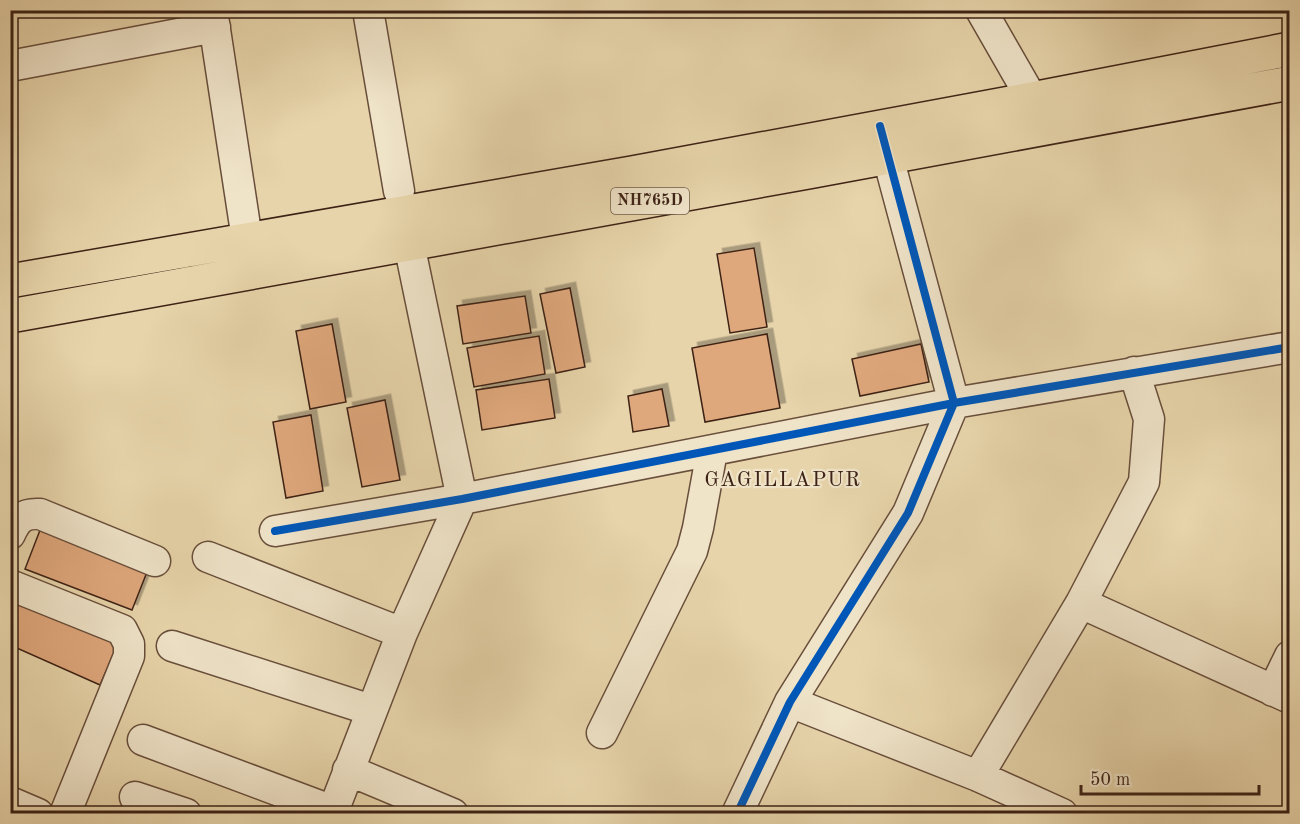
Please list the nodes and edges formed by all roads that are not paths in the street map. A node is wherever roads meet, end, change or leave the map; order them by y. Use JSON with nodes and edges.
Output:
{"nodes":[{"id":1,"x":368,"y":10,"type":"edge"},
{"id":2,"x":981,"y":10,"type":"edge"},
{"id":3,"x":214,"y":19,"type":"edge"},
{"id":4,"x":1290,"y":49,"type":"edge"},
{"id":5,"x":10,"y":66,"type":"edge"},
{"id":6,"x":1290,"y":83,"type":"edge"},
{"id":7,"x":1032,"y":99,"type":"junction"},
{"id":8,"x":880,"y":126,"type":"junction"},
{"id":9,"x":888,"y":157,"type":"junction"},
{"id":10,"x":399,"y":191,"type":"dead end"},
{"id":11,"x":247,"y":239,"type":"junction"},
{"id":12,"x":410,"y":244,"type":"junction"},
{"id":13,"x":10,"y":281,"type":"edge"},
{"id":14,"x":10,"y":316,"type":"edge"},
{"id":15,"x":1290,"y":347,"type":"edge"},
{"id":16,"x":1134,"y":372,"type":"junction"},
{"id":17,"x":954,"y":403,"type":"junction"},
{"id":18,"x":712,"y":451,"type":"junction"},
{"id":19,"x":462,"y":499,"type":"junction"},
{"id":20,"x":275,"y":531,"type":"dead end"},
{"id":21,"x":10,"y":534,"type":"edge"},
{"id":22,"x":208,"y":557,"type":"dead end"},
{"id":23,"x":155,"y":561,"type":"dead end"},
{"id":24,"x":10,"y":585,"type":"edge"},
{"id":25,"x":1081,"y":603,"type":"junction"},
{"id":26,"x":402,"y":633,"type":"junction"},
{"id":27,"x":172,"y":646,"type":"dead end"},
{"id":28,"x":1290,"y":656,"type":"edge"},
{"id":29,"x":1281,"y":695,"type":"edge"},
{"id":30,"x":790,"y":702,"type":"junction"},
{"id":31,"x":371,"y":710,"type":"junction"},
{"id":32,"x":602,"y":733,"type":"dead end"},
{"id":33,"x":143,"y":740,"type":"dead end"},
{"id":34,"x":348,"y":770,"type":"junction"},
{"id":35,"x":978,"y":776,"type":"junction"},
{"id":36,"x":135,"y":797,"type":"dead end"},
{"id":37,"x":10,"y":802,"type":"edge"},
{"id":38,"x":332,"y":812,"type":"edge"},
{"id":39,"x":38,"y":813,"type":"edge"},
{"id":40,"x":65,"y":813,"type":"edge"},
{"id":41,"x":186,"y":813,"type":"edge"},
{"id":42,"x":449,"y":813,"type":"edge"},
{"id":43,"x":737,"y":813,"type":"edge"},
{"id":44,"x":1062,"y":813,"type":"edge"}],
"edges":[{"from":1,"to":10,"type":"street"},
{"from":2,"to":7,"type":"street"},
{"from":3,"to":5,"type":"street"},
{"from":3,"to":11,"type":"street"},
{"from":4,"to":7,"type":"highway","number":"NH765D"},
{"from":6,"to":9,"type":"highway","number":"NH765D"},
{"from":7,"to":8,"type":"highway","number":"NH765D"},
{"from":8,"to":9,"type":"street"},
{"from":8,"to":11,"type":"highway","number":"NH765D"},
{"from":9,"to":12,"type":"highway","number":"NH765D"},
{"from":9,"to":17,"type":"street"},
{"from":11,"to":13,"type":"highway","number":"NH765D"},
{"from":12,"to":14,"type":"highway","number":"NH765D"},
{"from":12,"to":19,"type":"street"},
{"from":15,"to":16,"type":"street"},
{"from":16,"to":17,"type":"street"},
{"from":16,"to":25,"type":"street"},
{"from":17,"to":18,"type":"street"},
{"from":17,"to":30,"type":"street"},
{"from":18,"to":19,"type":"street"},
{"from":18,"to":32,"type":"street"},
{"from":19,"to":20,"type":"street"},
{"from":19,"to":26,"type":"street"},
{"from":21,"to":23,"type":"street"},
{"from":22,"to":26,"type":"street"},
{"from":24,"to":40,"type":"street"},
{"from":25,"to":29,"type":"street"},
{"from":25,"to":35,"type":"street"},
{"from":26,"to":31,"type":"street"},
{"from":27,"to":31,"type":"street"},
{"from":28,"to":29,"type":"street"},
{"from":30,"to":35,"type":"street"},
{"from":30,"to":43,"type":"street"},
{"from":31,"to":34,"type":"street"},
{"from":33,"to":38,"type":"street"},
{"from":34,"to":38,"type":"street"},
{"from":34,"to":42,"type":"street"},
{"from":35,"to":44,"type":"street"},
{"from":36,"to":41,"type":"street"},
{"from":37,"to":39,"type":"street"}]}
